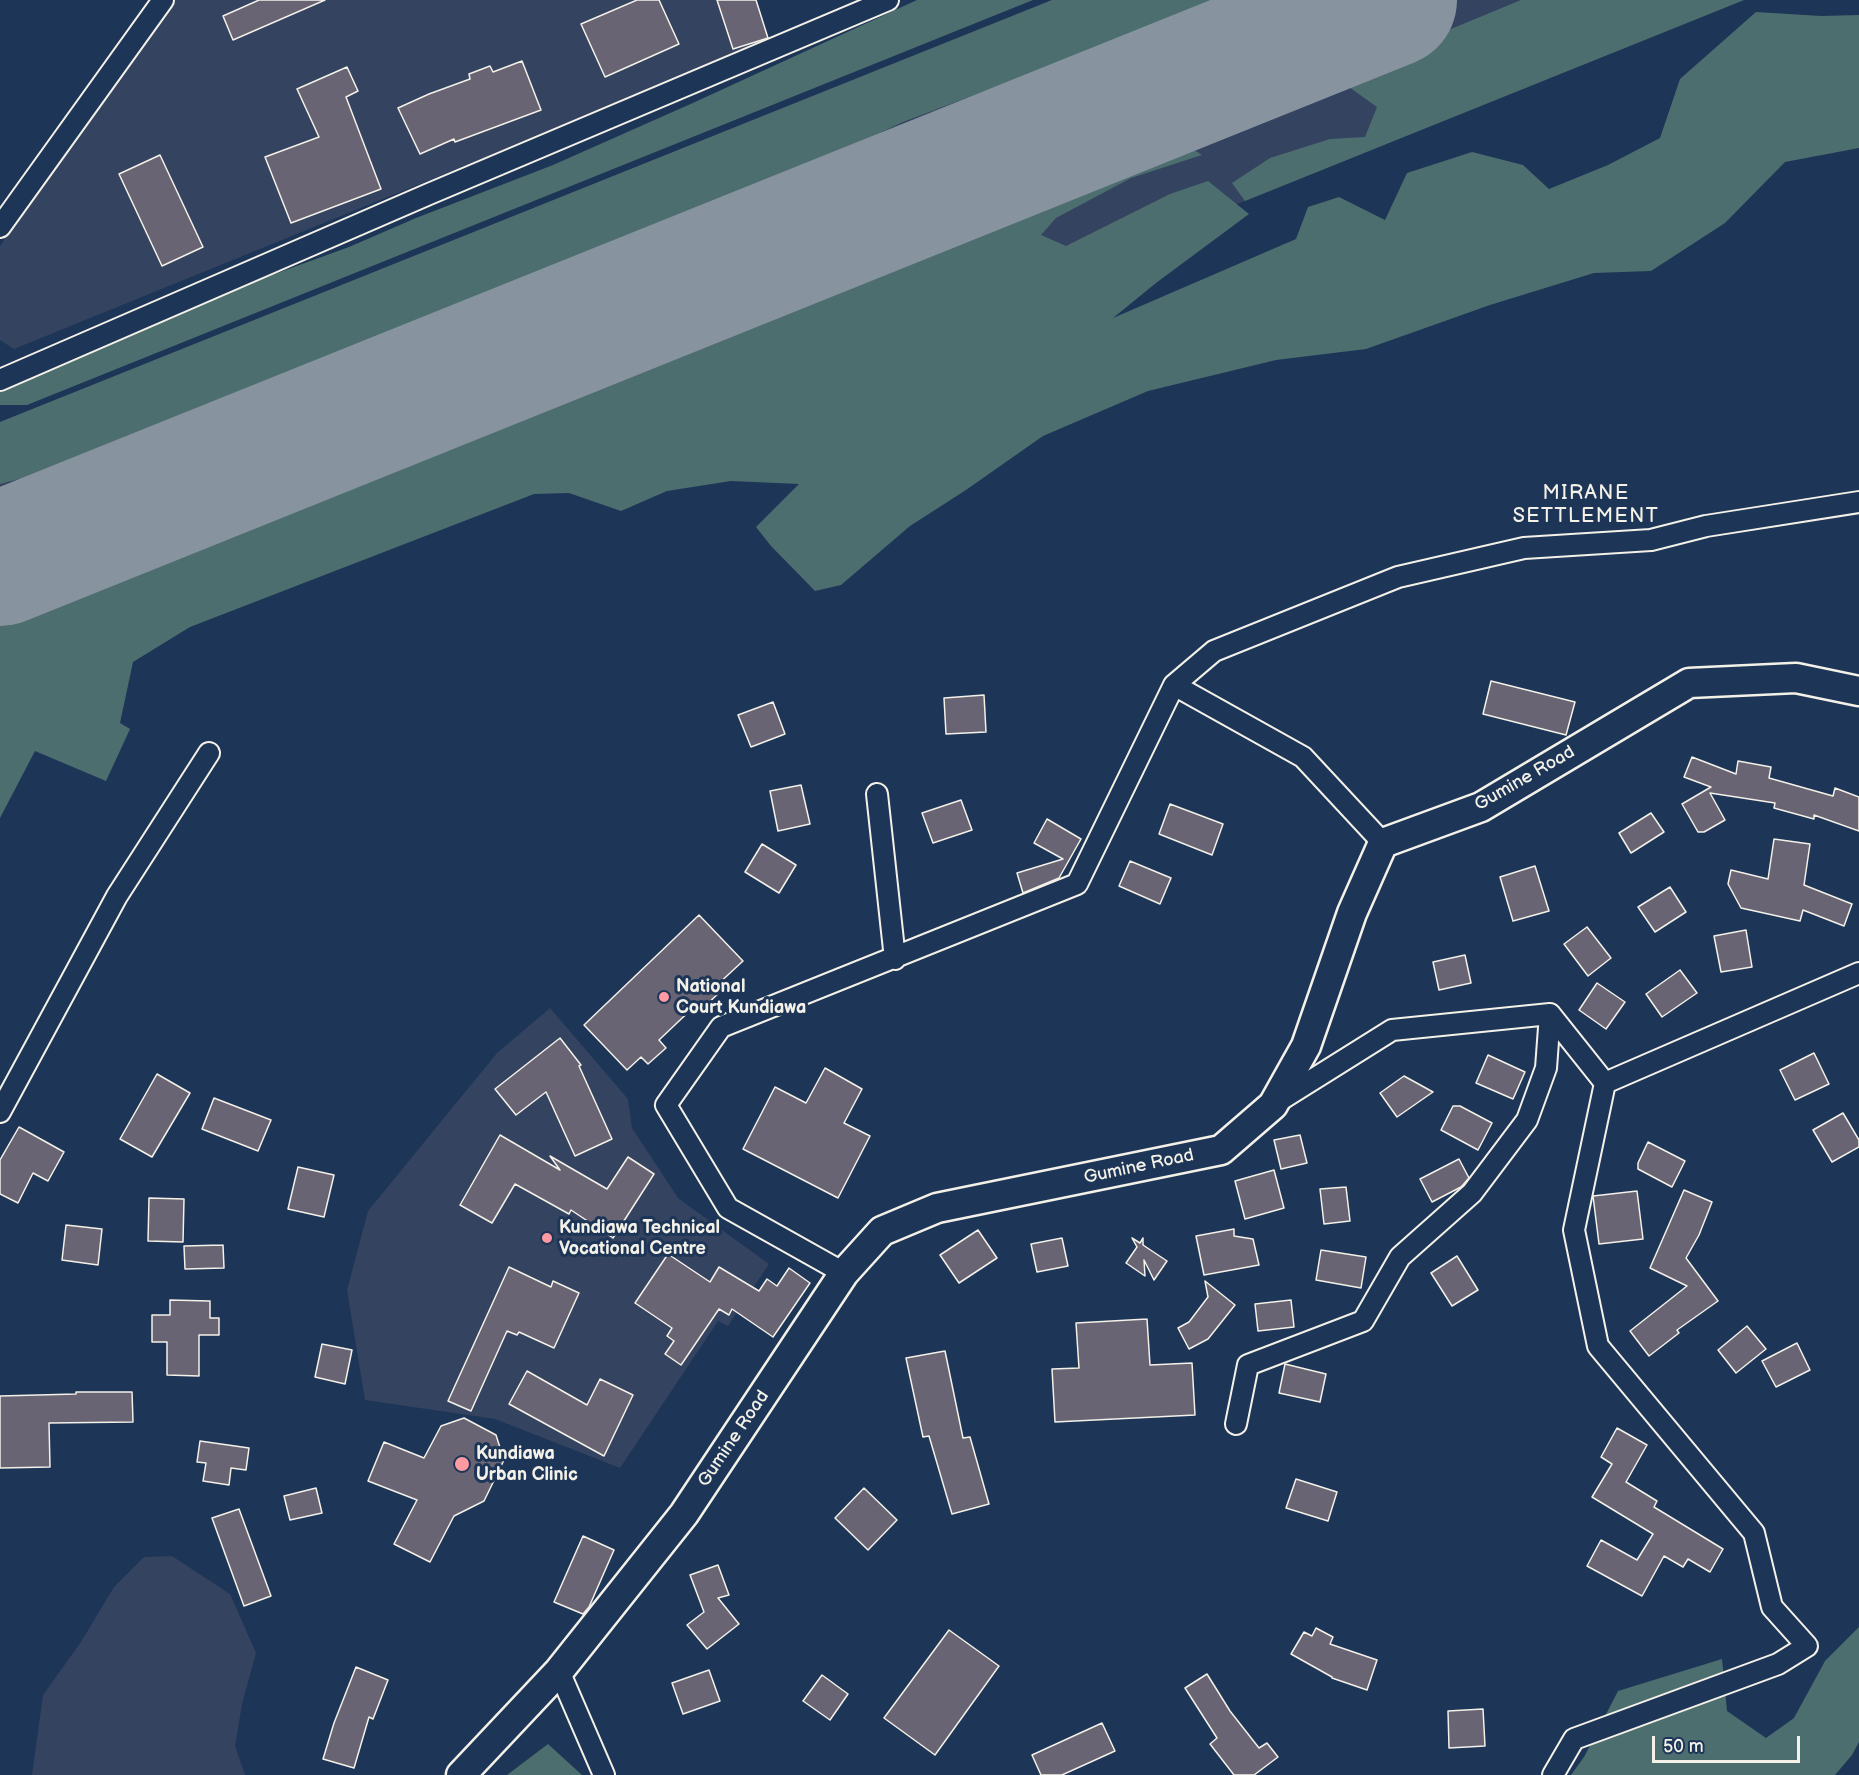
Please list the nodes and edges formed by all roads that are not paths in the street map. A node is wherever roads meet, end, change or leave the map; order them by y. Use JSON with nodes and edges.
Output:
{"nodes":[{"id":1,"x":163,"y":0,"type":"edge"},
{"id":2,"x":888,"y":0,"type":"edge"},
{"id":3,"x":0,"y":227,"type":"edge"},
{"id":4,"x":0,"y":380,"type":"edge"},
{"id":5,"x":1859,"y":502,"type":"edge"},
{"id":6,"x":1173,"y":685,"type":"junction"},
{"id":7,"x":1859,"y":691,"type":"edge"},
{"id":8,"x":209,"y":753,"type":"dead end"},
{"id":9,"x":877,"y":794,"type":"dead end"},
{"id":10,"x":1383,"y":843,"type":"junction"},
{"id":11,"x":895,"y":958,"type":"junction"},
{"id":12,"x":1859,"y":973,"type":"edge"},
{"id":13,"x":1550,"y":1014,"type":"junction"},
{"id":14,"x":1605,"y":1083,"type":"junction"},
{"id":15,"x":1272,"y":1105,"type":"junction"},
{"id":16,"x":0,"y":1112,"type":"edge"},
{"id":17,"x":844,"y":1273,"type":"junction"},
{"id":18,"x":1236,"y":1424,"type":"dead end"},
{"id":19,"x":559,"y":1671,"type":"junction"},
{"id":20,"x":461,"y":1775,"type":"edge"},
{"id":21,"x":604,"y":1775,"type":"edge"},
{"id":22,"x":1553,"y":1775,"type":"edge"}],
"edges":[{"from":1,"to":3,"type":"street"},
{"from":2,"to":4,"type":"street"},
{"from":5,"to":6,"type":"street"},
{"from":6,"to":10,"type":"street"},
{"from":6,"to":11,"type":"street"},
{"from":7,"to":10,"type":"main road","name":"Gumine Road"},
{"from":8,"to":16,"type":"street"},
{"from":9,"to":11,"type":"street"},
{"from":10,"to":15,"type":"main road","name":"Gumine Road"},
{"from":11,"to":17,"type":"street"},
{"from":12,"to":14,"type":"street"},
{"from":13,"to":14,"type":"street"},
{"from":13,"to":15,"type":"street"},
{"from":13,"to":18,"type":"street"},
{"from":14,"to":22,"type":"street"},
{"from":15,"to":17,"type":"main road","name":"Gumine Road"},
{"from":17,"to":19,"type":"main road","name":"Gumine Road"},
{"from":19,"to":20,"type":"main road","name":"Gumine Road"},
{"from":19,"to":21,"type":"street"}]}
